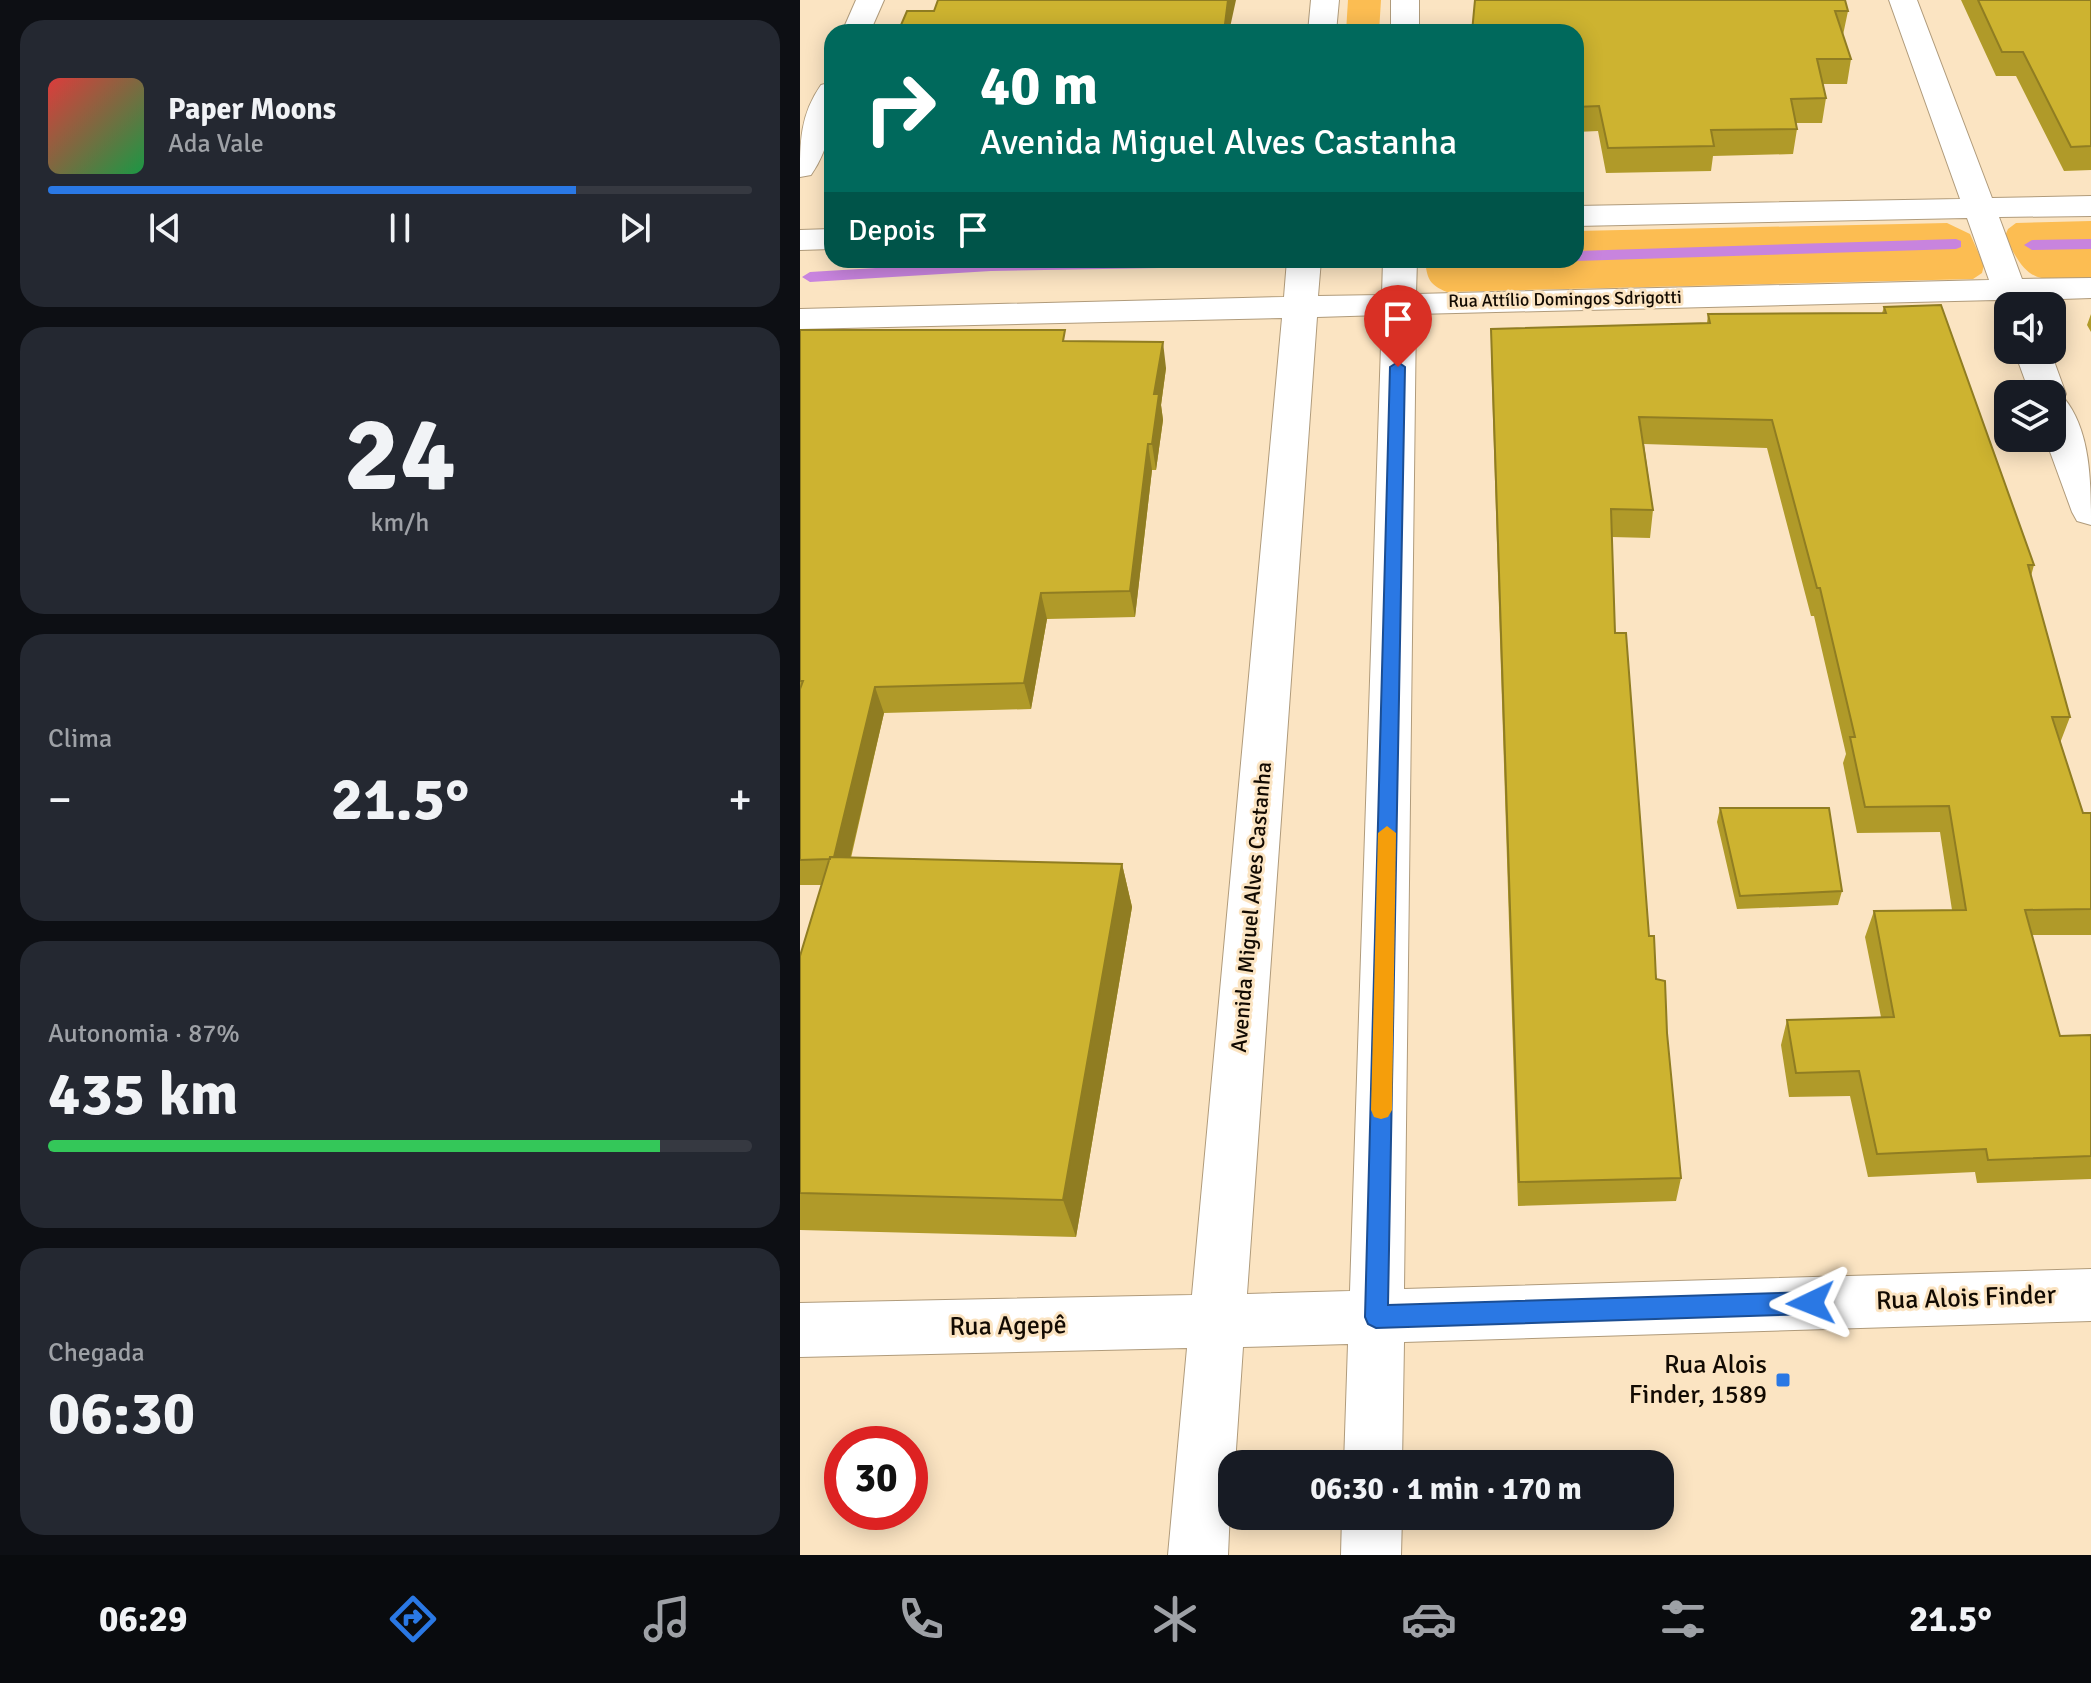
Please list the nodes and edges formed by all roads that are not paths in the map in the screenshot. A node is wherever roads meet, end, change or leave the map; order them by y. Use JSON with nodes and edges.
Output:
{"nodes":[{"id":1,"x":870,"y":0,"type":"edge"},
{"id":2,"x":1325,"y":0,"type":"edge"},
{"id":3,"x":1405,"y":0,"type":"edge"},
{"id":4,"x":1903,"y":0,"type":"edge"},
{"id":5,"x":860,"y":24,"type":"edge"},
{"id":6,"x":1323,"y":24,"type":"edge"},
{"id":7,"x":1405,"y":24,"type":"edge"},
{"id":8,"x":824,"y":110,"type":"edge"},
{"id":9,"x":800,"y":168,"type":"edge"},
{"id":10,"x":2091,"y":206,"type":"edge"},
{"id":11,"x":1979,"y":209,"type":"junction"},
{"id":12,"x":1584,"y":216,"type":"edge"},
{"id":13,"x":824,"y":239,"type":"edge"},
{"id":14,"x":800,"y":240,"type":"edge"},
{"id":15,"x":1303,"y":268,"type":"edge"},
{"id":16,"x":1400,"y":268,"type":"edge"},
{"id":17,"x":2091,"y":288,"type":"edge"},
{"id":18,"x":2010,"y":292,"type":"edge"},
{"id":19,"x":2059,"y":292,"type":"edge"},
{"id":20,"x":1994,"y":298,"type":"edge"},
{"id":21,"x":1399,"y":303,"type":"junction"},
{"id":22,"x":1300,"y":305,"type":"junction"},
{"id":23,"x":800,"y":319,"type":"edge"},
{"id":24,"x":2066,"y":444,"type":"edge"},
{"id":25,"x":2091,"y":512,"type":"edge"},
{"id":26,"x":2091,"y":1295,"type":"edge"},
{"id":27,"x":1376,"y":1317,"type":"junction"},
{"id":28,"x":1217,"y":1321,"type":"junction"},
{"id":29,"x":800,"y":1330,"type":"edge"},
{"id":30,"x":1373,"y":1450,"type":"edge"},
{"id":31,"x":1372,"y":1530,"type":"edge"},
{"id":32,"x":1198,"y":1555,"type":"edge"},
{"id":33,"x":1371,"y":1555,"type":"edge"}],
"edges":[{"from":1,"to":5,"type":"street"},
{"from":2,"to":6,"type":"street"},
{"from":3,"to":7,"type":"street"},
{"from":4,"to":11,"type":"street"},
{"from":8,"to":9,"type":"street"},
{"from":10,"to":11,"type":"street"},
{"from":11,"to":12,"type":"street"},
{"from":11,"to":18,"type":"street"},
{"from":13,"to":14,"type":"street"},
{"from":15,"to":22,"type":"street","name":"Avenida Miguel Alves Castanha"},
{"from":16,"to":21,"type":"street"},
{"from":17,"to":19,"type":"street","name":"Rua Attílio Domingos Sdrigotti"},
{"from":20,"to":21,"type":"street","name":"Rua Attílio Domingos Sdrigotti"},
{"from":21,"to":22,"type":"street","name":"Rua Attílio Domingos Sdrigotti"},
{"from":21,"to":27,"type":"street"},
{"from":22,"to":23,"type":"street","name":"Rua Attílio Domingos Sdrigotti"},
{"from":22,"to":28,"type":"street","name":"Avenida Miguel Alves Castanha"},
{"from":24,"to":25,"type":"street"},
{"from":26,"to":27,"type":"street","name":"Rua Alois Finder"},
{"from":27,"to":28,"type":"street","name":"Rua Alois Finder"},
{"from":27,"to":30,"type":"street"},
{"from":28,"to":29,"type":"street","name":"Rua Agepê"},
{"from":28,"to":32,"type":"street","name":"Avenida Miguel Alves Castanha"},
{"from":31,"to":33,"type":"street"}]}
